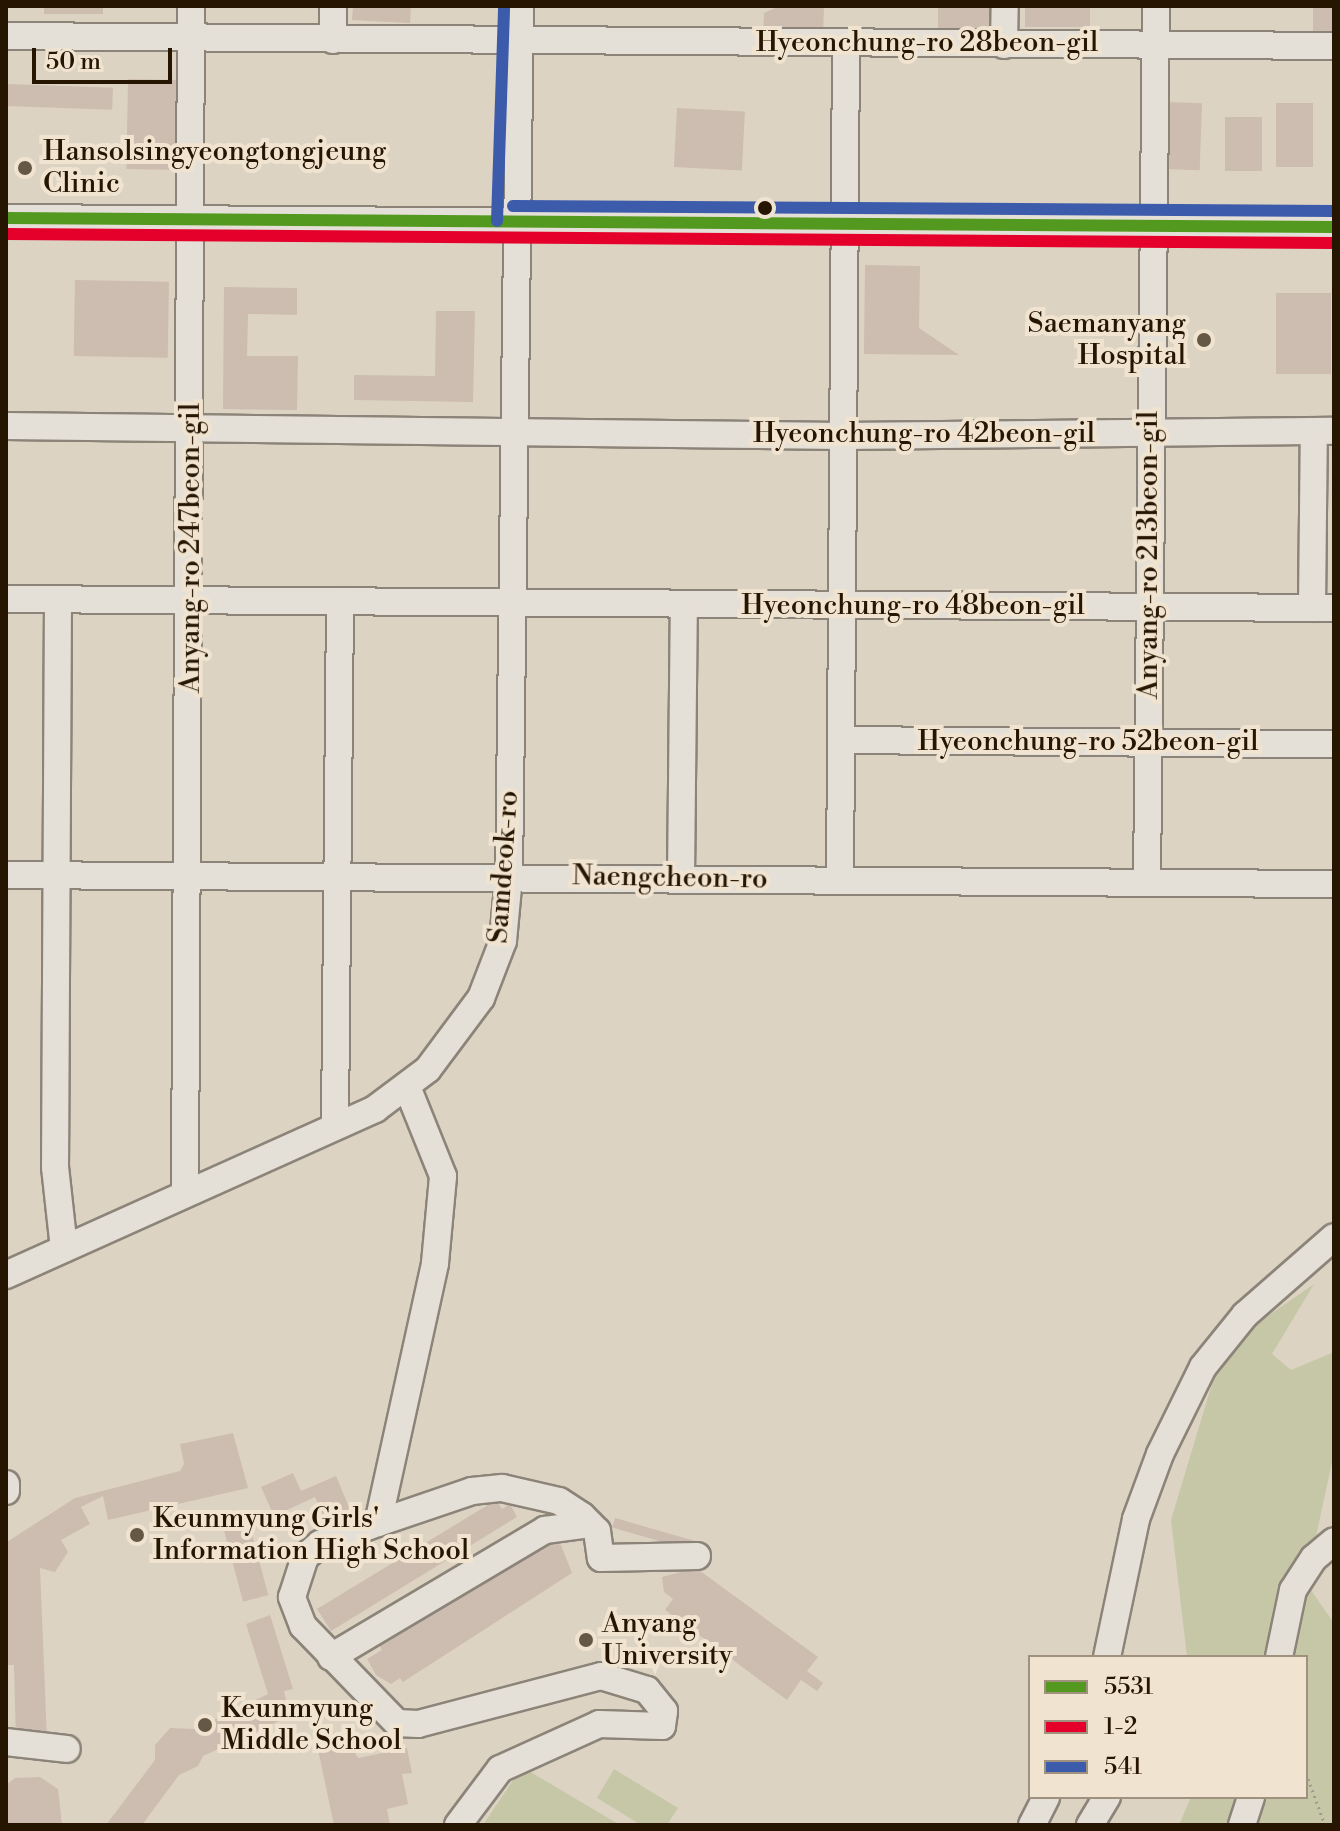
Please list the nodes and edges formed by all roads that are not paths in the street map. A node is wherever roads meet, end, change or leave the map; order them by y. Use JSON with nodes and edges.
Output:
{"nodes":[{"id":1,"x":191,"y":6,"type":"edge"},
{"id":2,"x":333,"y":6,"type":"edge"},
{"id":3,"x":520,"y":6,"type":"edge"},
{"id":4,"x":1005,"y":6,"type":"edge"},
{"id":5,"x":1156,"y":6,"type":"edge"},
{"id":6,"x":6,"y":36,"type":"edge"},
{"id":7,"x":191,"y":39,"type":"junction"},
{"id":8,"x":333,"y":40,"type":"junction"},
{"id":9,"x":519,"y":41,"type":"junction"},
{"id":10,"x":1155,"y":43,"type":"junction"},
{"id":11,"x":846,"y":44,"type":"junction"},
{"id":12,"x":1004,"y":45,"type":"junction"},
{"id":13,"x":1334,"y":46,"type":"edge"},
{"id":14,"x":6,"y":218,"type":"edge"},
{"id":15,"x":193,"y":220,"type":"junction"},
{"id":16,"x":513,"y":222,"type":"junction"},
{"id":17,"x":844,"y":225,"type":"junction"},
{"id":18,"x":1151,"y":226,"type":"junction"},
{"id":19,"x":1334,"y":227,"type":"edge"},
{"id":20,"x":6,"y":426,"type":"edge"},
{"id":21,"x":191,"y":429,"type":"junction"},
{"id":22,"x":513,"y":429,"type":"junction"},
{"id":23,"x":1324,"y":431,"type":"edge"},
{"id":24,"x":1148,"y":434,"type":"junction"},
{"id":25,"x":843,"y":436,"type":"junction"},
{"id":26,"x":6,"y":599,"type":"edge"},
{"id":27,"x":58,"y":599,"type":"junction"},
{"id":28,"x":190,"y":600,"type":"junction"},
{"id":29,"x":340,"y":603,"type":"junction"},
{"id":30,"x":684,"y":604,"type":"junction"},
{"id":31,"x":513,"y":606,"type":"junction"},
{"id":32,"x":841,"y":606,"type":"junction"},
{"id":33,"x":1151,"y":607,"type":"junction"},
{"id":34,"x":1323,"y":608,"type":"edge"},
{"id":35,"x":842,"y":740,"type":"junction"},
{"id":36,"x":1150,"y":744,"type":"junction"},
{"id":37,"x":1334,"y":744,"type":"edge"},
{"id":38,"x":6,"y":875,"type":"edge"},
{"id":39,"x":190,"y":875,"type":"junction"},
{"id":40,"x":57,"y":876,"type":"junction"},
{"id":41,"x":509,"y":876,"type":"junction"},
{"id":42,"x":339,"y":877,"type":"junction"},
{"id":43,"x":681,"y":878,"type":"junction"},
{"id":44,"x":840,"y":881,"type":"junction"},
{"id":45,"x":1147,"y":883,"type":"junction"},
{"id":46,"x":1334,"y":884,"type":"edge"},
{"id":47,"x":408,"y":1089,"type":"junction"},
{"id":48,"x":335,"y":1124,"type":"junction"},
{"id":49,"x":185,"y":1193,"type":"junction"},
{"id":50,"x":1334,"y":1237,"type":"edge"},
{"id":51,"x":64,"y":1249,"type":"junction"},
{"id":52,"x":6,"y":1275,"type":"edge"},
{"id":53,"x":6,"y":1484,"type":"edge"},
{"id":54,"x":6,"y":1491,"type":"edge"},
{"id":55,"x":378,"y":1523,"type":"junction"},
{"id":56,"x":590,"y":1524,"type":"junction"},
{"id":57,"x":1334,"y":1541,"type":"edge"},
{"id":58,"x":697,"y":1556,"type":"dead end"},
{"id":59,"x":1107,"y":1655,"type":"edge"},
{"id":60,"x":1279,"y":1655,"type":"edge"},
{"id":61,"x":331,"y":1657,"type":"junction"},
{"id":62,"x":6,"y":1742,"type":"edge"},
{"id":63,"x":67,"y":1749,"type":"dead end"},
{"id":64,"x":1045,"y":1799,"type":"edge"},
{"id":65,"x":1106,"y":1799,"type":"edge"},
{"id":66,"x":1250,"y":1799,"type":"edge"},
{"id":67,"x":458,"y":1825,"type":"edge"},
{"id":68,"x":1032,"y":1825,"type":"edge"},
{"id":69,"x":1090,"y":1825,"type":"edge"},
{"id":70,"x":1242,"y":1825,"type":"edge"}],
"edges":[{"from":1,"to":7,"type":"street","name":"Anyang-ro 247beon-gil"},
{"from":2,"to":8,"type":"street"},
{"from":3,"to":9,"type":"street","name":"Samdeok-ro"},
{"from":4,"to":12,"type":"street"},
{"from":5,"to":10,"type":"street","name":"Anyang-ro 213beon-gil"},
{"from":6,"to":7,"type":"street","name":"Hyeonchung-ro 28beon-gil"},
{"from":7,"to":8,"type":"street","name":"Hyeonchung-ro 28beon-gil"},
{"from":7,"to":15,"type":"street","name":"Anyang-ro 247beon-gil"},
{"from":8,"to":9,"type":"street","name":"Hyeonchung-ro 28beon-gil"},
{"from":9,"to":11,"type":"street","name":"Hyeonchung-ro 28beon-gil"},
{"from":9,"to":16,"type":"street","name":"Samdeok-ro"},
{"from":10,"to":12,"type":"street","name":"Hyeonchung-ro 28beon-gil"},
{"from":10,"to":13,"type":"street","name":"Hyeonchung-ro 28beon-gil"},
{"from":10,"to":18,"type":"street","name":"Anyang-ro 213beon-gil"},
{"from":11,"to":12,"type":"street","name":"Hyeonchung-ro 28beon-gil"},
{"from":11,"to":17,"type":"street"},
{"from":14,"to":15,"type":"street"},
{"from":15,"to":16,"type":"street"},
{"from":15,"to":21,"type":"street","name":"Anyang-ro 247beon-gil"},
{"from":16,"to":17,"type":"street"},
{"from":16,"to":22,"type":"street","name":"Samdeok-ro"},
{"from":17,"to":18,"type":"street"},
{"from":17,"to":25,"type":"street"},
{"from":18,"to":19,"type":"street"},
{"from":18,"to":24,"type":"street","name":"Anyang-ro 213beon-gil"},
{"from":20,"to":21,"type":"street","name":"Hyeonchung-ro 42beon-gil"},
{"from":21,"to":22,"type":"street","name":"Hyeonchung-ro 42beon-gil"},
{"from":21,"to":28,"type":"street","name":"Anyang-ro 247beon-gil"},
{"from":22,"to":25,"type":"street","name":"Hyeonchung-ro 42beon-gil"},
{"from":22,"to":31,"type":"street","name":"Samdeok-ro"},
{"from":23,"to":24,"type":"street","name":"Hyeonchung-ro 42beon-gil"},
{"from":23,"to":34,"type":"street","name":"Hyeonchung-ro 48beon-gil"},
{"from":24,"to":25,"type":"street","name":"Hyeonchung-ro 42beon-gil"},
{"from":24,"to":33,"type":"street","name":"Anyang-ro 213beon-gil"},
{"from":25,"to":32,"type":"street"},
{"from":26,"to":27,"type":"street","name":"Hyeonchung-ro 48beon-gil"},
{"from":27,"to":28,"type":"street","name":"Hyeonchung-ro 48beon-gil"},
{"from":27,"to":40,"type":"street"},
{"from":28,"to":29,"type":"street","name":"Hyeonchung-ro 48beon-gil"},
{"from":28,"to":39,"type":"street","name":"Anyang-ro 247beon-gil"},
{"from":29,"to":31,"type":"street","name":"Hyeonchung-ro 48beon-gil"},
{"from":29,"to":42,"type":"street"},
{"from":30,"to":31,"type":"street","name":"Hyeonchung-ro 48beon-gil"},
{"from":30,"to":32,"type":"street","name":"Hyeonchung-ro 48beon-gil"},
{"from":30,"to":43,"type":"street"},
{"from":31,"to":41,"type":"street","name":"Samdeok-ro"},
{"from":32,"to":33,"type":"street","name":"Hyeonchung-ro 48beon-gil"},
{"from":32,"to":35,"type":"street"},
{"from":33,"to":34,"type":"street","name":"Hyeonchung-ro 48beon-gil"},
{"from":33,"to":36,"type":"street","name":"Anyang-ro 213beon-gil"},
{"from":35,"to":36,"type":"street","name":"Hyeonchung-ro 52beon-gil"},
{"from":35,"to":44,"type":"street"},
{"from":36,"to":37,"type":"street","name":"Hyeonchung-ro 52beon-gil"},
{"from":36,"to":45,"type":"street","name":"Anyang-ro 213beon-gil"},
{"from":38,"to":40,"type":"street","name":"Naengcheon-ro"},
{"from":39,"to":40,"type":"street","name":"Naengcheon-ro"},
{"from":39,"to":42,"type":"street","name":"Naengcheon-ro"},
{"from":39,"to":49,"type":"street","name":"Anyang-ro 247beon-gil"},
{"from":40,"to":51,"type":"street"},
{"from":41,"to":42,"type":"street","name":"Naengcheon-ro"},
{"from":41,"to":43,"type":"street","name":"Naengcheon-ro"},
{"from":41,"to":47,"type":"street","name":"Samdeok-ro"},
{"from":42,"to":48,"type":"street"},
{"from":43,"to":44,"type":"street","name":"Naengcheon-ro"},
{"from":44,"to":45,"type":"street","name":"Naengcheon-ro"},
{"from":45,"to":46,"type":"street","name":"Naengcheon-ro"},
{"from":47,"to":48,"type":"street","name":"Samdeok-ro"},
{"from":47,"to":55,"type":"street"},
{"from":48,"to":49,"type":"street","name":"Samdeok-ro"},
{"from":49,"to":51,"type":"street","name":"Samdeok-ro"},
{"from":50,"to":59,"type":"street"},
{"from":51,"to":52,"type":"street","name":"Samdeok-ro"},
{"from":53,"to":54,"type":"street"},
{"from":55,"to":56,"type":"street"},
{"from":55,"to":61,"type":"street"},
{"from":56,"to":58,"type":"street"},
{"from":56,"to":61,"type":"street"},
{"from":57,"to":60,"type":"street"},
{"from":61,"to":67,"type":"street"},
{"from":62,"to":63,"type":"street"},
{"from":64,"to":68,"type":"street"},
{"from":65,"to":69,"type":"street"},
{"from":66,"to":70,"type":"street"}]}
